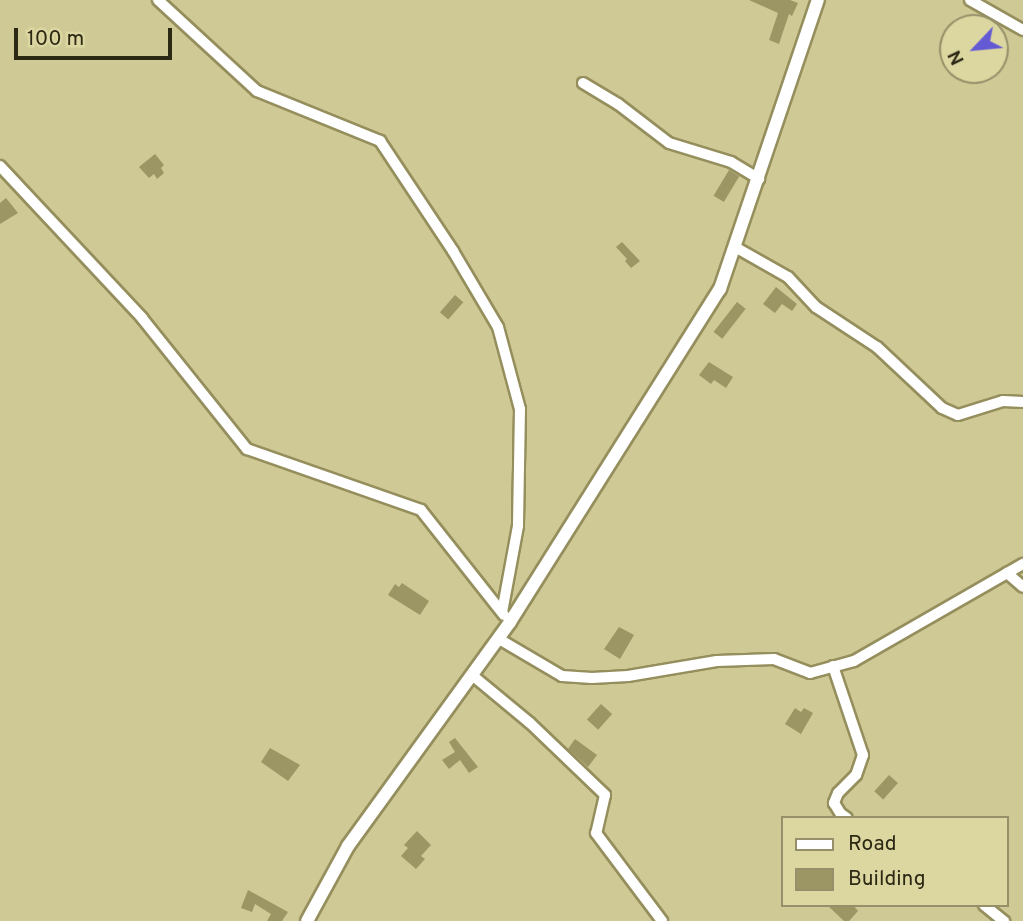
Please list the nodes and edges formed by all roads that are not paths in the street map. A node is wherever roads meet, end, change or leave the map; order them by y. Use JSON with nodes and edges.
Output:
{"nodes":[{"id":1,"x":158,"y":0,"type":"edge"},
{"id":2,"x":818,"y":0,"type":"edge"},
{"id":3,"x":970,"y":0,"type":"edge"},
{"id":4,"x":1023,"y":30,"type":"edge"},
{"id":5,"x":583,"y":83,"type":"dead end"},
{"id":6,"x":0,"y":166,"type":"edge"},
{"id":7,"x":759,"y":179,"type":"junction"},
{"id":8,"x":735,"y":247,"type":"junction"},
{"id":9,"x":1023,"y":402,"type":"edge"},
{"id":10,"x":1023,"y":564,"type":"edge"},
{"id":11,"x":1007,"y":573,"type":"junction"},
{"id":12,"x":1023,"y":587,"type":"edge"},
{"id":13,"x":506,"y":617,"type":"junction"},
{"id":14,"x":499,"y":639,"type":"junction"},
{"id":15,"x":833,"y":666,"type":"junction"},
{"id":16,"x":472,"y":675,"type":"junction"},
{"id":17,"x":845,"y":816,"type":"edge"},
{"id":18,"x":986,"y":907,"type":"edge"},
{"id":19,"x":307,"y":921,"type":"edge"},
{"id":20,"x":662,"y":921,"type":"edge"},
{"id":21,"x":1004,"y":921,"type":"edge"}],
"edges":[{"from":1,"to":13,"type":"street"},
{"from":2,"to":7,"type":"street"},
{"from":3,"to":4,"type":"street"},
{"from":5,"to":7,"type":"street"},
{"from":6,"to":13,"type":"street"},
{"from":7,"to":8,"type":"street"},
{"from":8,"to":9,"type":"street"},
{"from":8,"to":13,"type":"street"},
{"from":10,"to":11,"type":"street"},
{"from":11,"to":12,"type":"street"},
{"from":11,"to":15,"type":"street"},
{"from":13,"to":14,"type":"street"},
{"from":14,"to":15,"type":"street"},
{"from":14,"to":16,"type":"street"},
{"from":15,"to":17,"type":"street"},
{"from":16,"to":19,"type":"street"},
{"from":16,"to":20,"type":"street"},
{"from":18,"to":21,"type":"street"}]}
